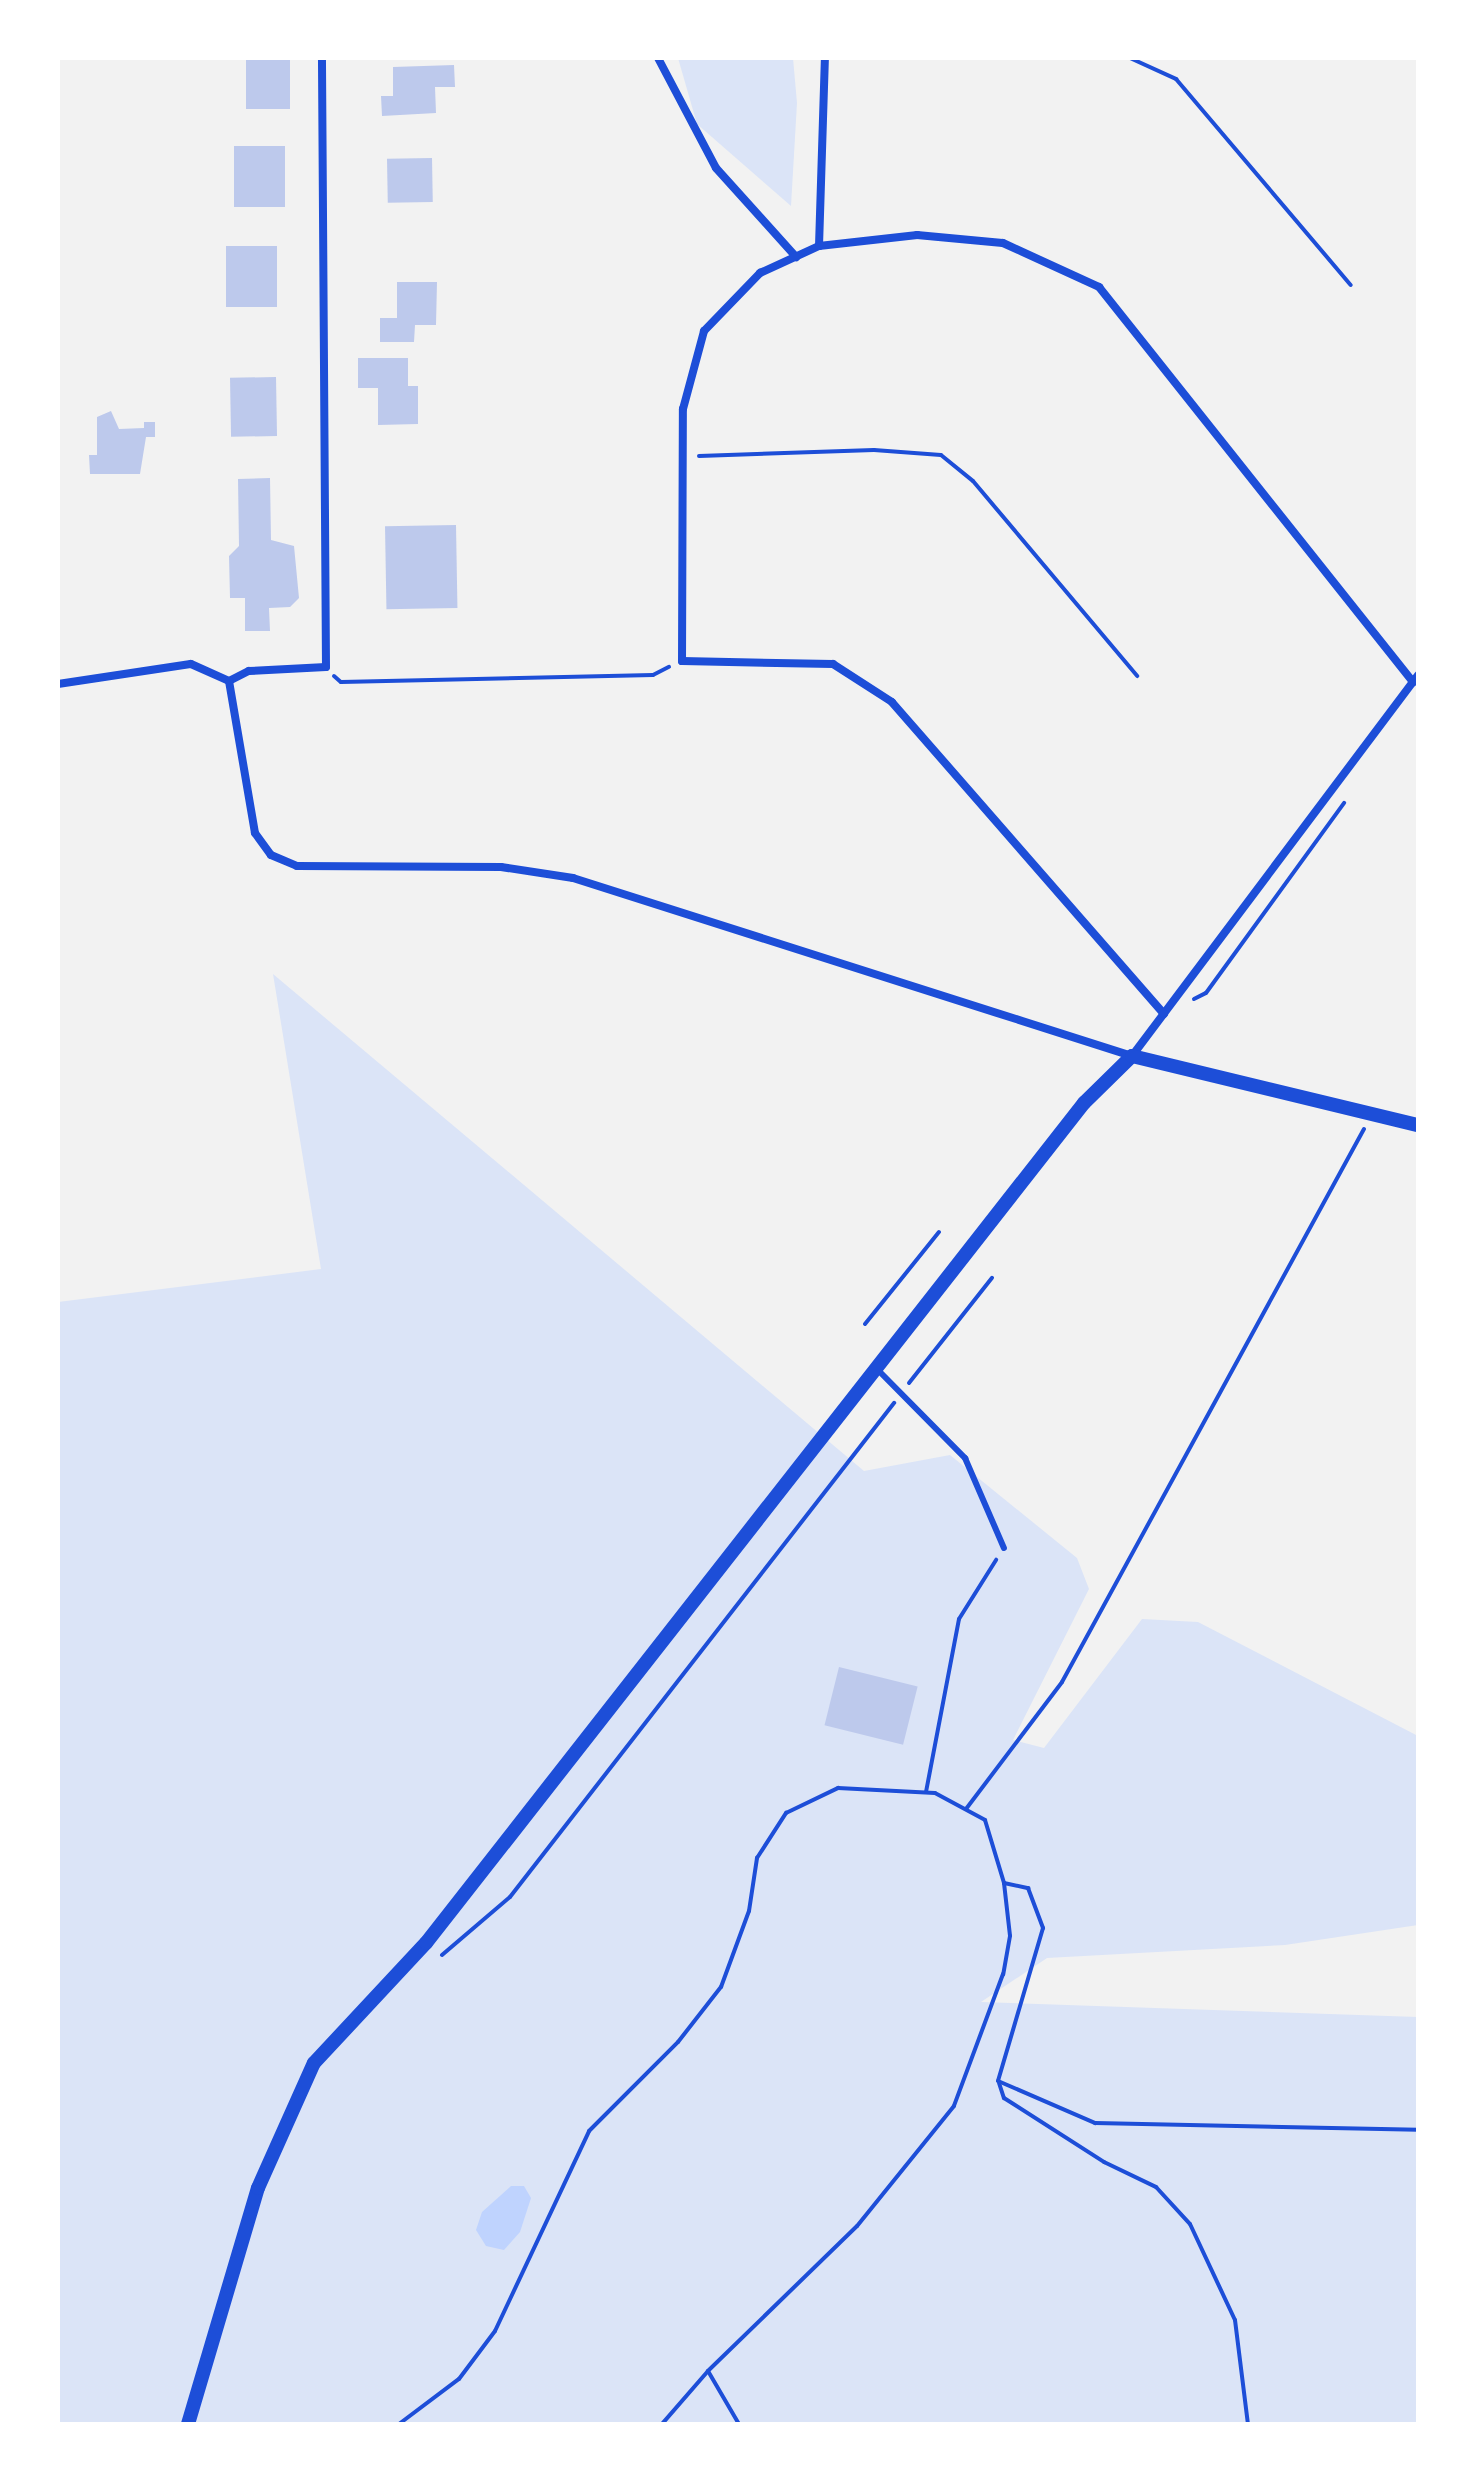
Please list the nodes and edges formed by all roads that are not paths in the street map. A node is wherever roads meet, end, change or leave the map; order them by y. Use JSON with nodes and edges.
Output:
{"nodes":[{"id":1,"x":322,"y":58,"type":"edge"},
{"id":2,"x":658,"y":58,"type":"edge"},
{"id":3,"x":825,"y":58,"type":"edge"},
{"id":4,"x":819,"y":246,"type":"junction"},
{"id":5,"x":796,"y":257,"type":"junction"},
{"id":6,"x":1415,"y":678,"type":"edge"},
{"id":7,"x":229,"y":681,"type":"junction"},
{"id":8,"x":58,"y":684,"type":"edge"},
{"id":9,"x":1164,"y":1014,"type":"junction"},
{"id":10,"x":1132,"y":1056,"type":"junction"},
{"id":11,"x":1418,"y":1125,"type":"edge"},
{"id":12,"x":874,"y":1366,"type":"junction"},
{"id":13,"x":1004,"y":1548,"type":"road end"},
{"id":14,"x":188,"y":2424,"type":"edge"}],
"edges":[{"from":1,"to":7,"type":"street"},
{"from":2,"to":5,"type":"street"},
{"from":3,"to":4,"type":"street"},
{"from":4,"to":5,"type":"street"},
{"from":4,"to":6,"type":"street"},
{"from":5,"to":9,"type":"street"},
{"from":6,"to":9,"type":"street"},
{"from":7,"to":8,"type":"street"},
{"from":7,"to":10,"type":"street"},
{"from":9,"to":10,"type":"street"},
{"from":10,"to":11,"type":"street"},
{"from":10,"to":12,"type":"street"},
{"from":12,"to":13,"type":"lane"},
{"from":12,"to":14,"type":"street"}]}
